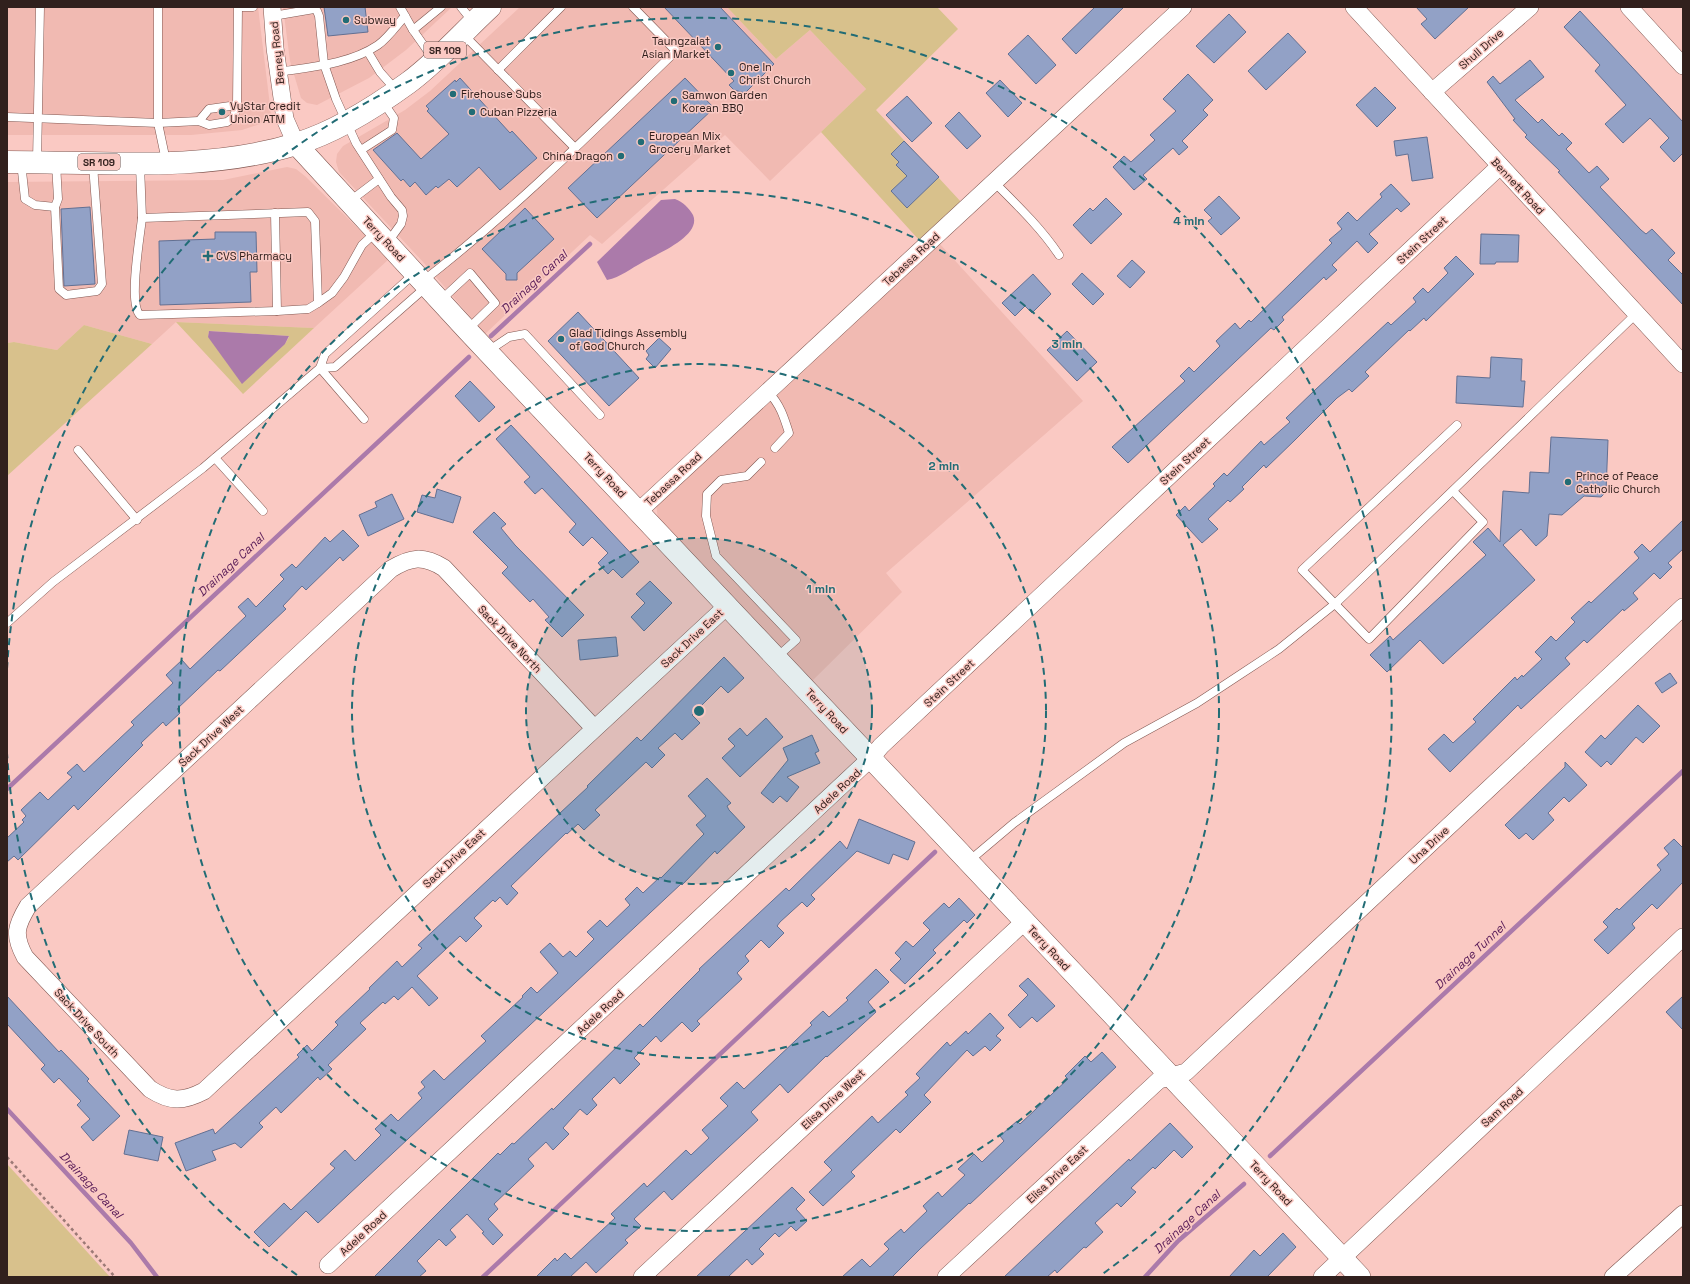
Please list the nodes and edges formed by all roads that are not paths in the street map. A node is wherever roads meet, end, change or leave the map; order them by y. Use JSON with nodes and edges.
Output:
{"nodes":[{"id":1,"x":40,"y":7,"type":"edge"},
{"id":2,"x":158,"y":7,"type":"edge"},
{"id":3,"x":239,"y":7,"type":"edge"},
{"id":4,"x":254,"y":7,"type":"edge"},
{"id":5,"x":400,"y":7,"type":"edge"},
{"id":6,"x":441,"y":7,"type":"edge"},
{"id":7,"x":490,"y":7,"type":"edge"},
{"id":8,"x":561,"y":7,"type":"edge"},
{"id":9,"x":633,"y":7,"type":"edge"},
{"id":10,"x":1183,"y":7,"type":"edge"},
{"id":11,"x":1354,"y":7,"type":"edge"},
{"id":12,"x":1530,"y":7,"type":"edge"},
{"id":13,"x":1629,"y":7,"type":"edge"},
{"id":14,"x":272,"y":11,"type":"edge"},
{"id":15,"x":405,"y":16,"type":"junction"},
{"id":16,"x":465,"y":21,"type":"edge"},
{"id":17,"x":413,"y":30,"type":"junction"},
{"id":18,"x":368,"y":52,"type":"junction"},
{"id":19,"x":434,"y":60,"type":"junction"},
{"id":20,"x":324,"y":64,"type":"junction"},
{"id":21,"x":1683,"y":66,"type":"edge"},
{"id":22,"x":498,"y":70,"type":"junction"},
{"id":23,"x":278,"y":72,"type":"junction"},
{"id":24,"x":1432,"y":92,"type":"junction"},
{"id":25,"x":389,"y":96,"type":"junction"},
{"id":26,"x":237,"y":105,"type":"junction"},
{"id":27,"x":7,"y":117,"type":"edge"},
{"id":28,"x":38,"y":119,"type":"junction"},
{"id":29,"x":199,"y":121,"type":"junction"},
{"id":30,"x":347,"y":121,"type":"junction"},
{"id":31,"x":158,"y":123,"type":"junction"},
{"id":32,"x":296,"y":144,"type":"junction"},
{"id":33,"x":575,"y":148,"type":"junction"},
{"id":34,"x":361,"y":150,"type":"junction"},
{"id":35,"x":30,"y":162,"type":"edge"},
{"id":36,"x":92,"y":162,"type":"junction"},
{"id":37,"x":140,"y":162,"type":"junction"},
{"id":38,"x":166,"y":162,"type":"junction"},
{"id":39,"x":1500,"y":166,"type":"junction"},
{"id":40,"x":379,"y":179,"type":"junction"},
{"id":41,"x":994,"y":182,"type":"junction"},
{"id":42,"x":349,"y":202,"type":"junction"},
{"id":43,"x":55,"y":207,"type":"junction"},
{"id":44,"x":275,"y":213,"type":"junction"},
{"id":45,"x":142,"y":218,"type":"junction"},
{"id":46,"x":382,"y":237,"type":"junction"},
{"id":47,"x":1059,"y":255,"type":"dead end"},
{"id":48,"x":426,"y":285,"type":"junction"},
{"id":49,"x":318,"y":302,"type":"junction"},
{"id":50,"x":277,"y":311,"type":"junction"},
{"id":51,"x":1636,"y":314,"type":"junction"},
{"id":52,"x":467,"y":330,"type":"junction"},
{"id":53,"x":488,"y":351,"type":"junction"},
{"id":54,"x":1683,"y":364,"type":"edge"},
{"id":55,"x":320,"y":368,"type":"junction"},
{"id":56,"x":768,"y":392,"type":"junction"},
{"id":57,"x":600,"y":415,"type":"dead end"},
{"id":58,"x":364,"y":419,"type":"dead end"},
{"id":59,"x":1457,"y":425,"type":"dead end"},
{"id":60,"x":775,"y":448,"type":"dead end"},
{"id":61,"x":78,"y":450,"type":"dead end"},
{"id":62,"x":215,"y":458,"type":"junction"},
{"id":63,"x":761,"y":462,"type":"dead end"},
{"id":64,"x":1454,"y":491,"type":"junction"},
{"id":65,"x":263,"y":511,"type":"dead end"},
{"id":66,"x":639,"y":511,"type":"junction"},
{"id":67,"x":137,"y":520,"type":"junction"},
{"id":68,"x":420,"y":559,"type":"joint"},
{"id":69,"x":1336,"y":603,"type":"junction"},
{"id":70,"x":727,"y":606,"type":"junction"},
{"id":71,"x":1683,"y":607,"type":"edge"},
{"id":72,"x":7,"y":623,"type":"edge"},
{"id":73,"x":777,"y":657,"type":"junction"},
{"id":74,"x":594,"y":728,"type":"junction"},
{"id":75,"x":871,"y":758,"type":"junction"},
{"id":76,"x":968,"y":861,"type":"junction"},
{"id":77,"x":1024,"y":922,"type":"junction"},
{"id":78,"x":17,"y":931,"type":"joint"},
{"id":79,"x":1683,"y":937,"type":"edge"},
{"id":80,"x":1170,"y":1076,"type":"junction"},
{"id":81,"x":175,"y":1099,"type":"joint"},
{"id":82,"x":1683,"y":1214,"type":"edge"},
{"id":83,"x":1342,"y":1258,"type":"junction"},
{"id":84,"x":328,"y":1265,"type":"dead end"},
{"id":85,"x":642,"y":1277,"type":"edge"},
{"id":86,"x":946,"y":1277,"type":"edge"},
{"id":87,"x":1322,"y":1277,"type":"edge"},
{"id":88,"x":1360,"y":1277,"type":"edge"},
{"id":89,"x":1613,"y":1277,"type":"edge"}],
"edges":[{"from":1,"to":28,"type":"lane"},
{"from":2,"to":31,"type":"lane"},
{"from":3,"to":4,"type":"lane"},
{"from":3,"to":26,"type":"lane"},
{"from":5,"to":15,"type":"lane"},
{"from":6,"to":17,"type":"lane"},
{"from":7,"to":16,"type":"main road","number":"SR 109"},
{"from":8,"to":22,"type":"lane"},
{"from":9,"to":33,"type":"lane"},
{"from":10,"to":41,"type":"street","name":"Tebassa Road"},
{"from":11,"to":24,"type":"street","name":"Bennett Road"},
{"from":12,"to":24,"type":"street","name":"Shull Drive"},
{"from":13,"to":21,"type":"street"},
{"from":14,"to":20,"type":"lane"},
{"from":14,"to":23,"type":"street","name":"Beney Road"},
{"from":15,"to":17,"type":"lane"},
{"from":15,"to":18,"type":"lane"},
{"from":16,"to":19,"type":"main road","number":"SR 109"},
{"from":16,"to":22,"type":"lane"},
{"from":17,"to":19,"type":"lane"},
{"from":18,"to":20,"type":"lane"},
{"from":18,"to":25,"type":"lane"},
{"from":19,"to":25,"type":"main road","number":"SR 109"},
{"from":20,"to":23,"type":"lane"},
{"from":20,"to":30,"type":"lane"},
{"from":22,"to":33,"type":"lane"},
{"from":23,"to":32,"type":"street","name":"Beney Road"},
{"from":24,"to":39,"type":"street","name":"Bennett Road"},
{"from":25,"to":30,"type":"main road","number":"SR 109"},
{"from":25,"to":34,"type":"lane"},
{"from":26,"to":29,"type":"lane"},
{"from":26,"to":29,"type":"lane"},
{"from":27,"to":28,"type":"lane"},
{"from":28,"to":31,"type":"lane"},
{"from":28,"to":35,"type":"lane"},
{"from":29,"to":31,"type":"lane"},
{"from":30,"to":32,"type":"main road","number":"SR 109"},
{"from":30,"to":34,"type":"lane"},
{"from":31,"to":38,"type":"lane"},
{"from":32,"to":38,"type":"main road","number":"SR 109"},
{"from":32,"to":42,"type":"street","name":"Terry Road"},
{"from":33,"to":48,"type":"lane"},
{"from":34,"to":40,"type":"lane"},
{"from":35,"to":36,"type":"main road","number":"SR 109"},
{"from":35,"to":43,"type":"lane"},
{"from":35,"to":43,"type":"lane"},
{"from":36,"to":37,"type":"main road","number":"SR 109"},
{"from":36,"to":43,"type":"lane"},
{"from":37,"to":38,"type":"main road","number":"SR 109"},
{"from":37,"to":45,"type":"lane"},
{"from":39,"to":51,"type":"street","name":"Bennett Road"},
{"from":39,"to":75,"type":"street","name":"Stein Street"},
{"from":40,"to":42,"type":"lane"},
{"from":40,"to":46,"type":"lane"},
{"from":41,"to":47,"type":"lane"},
{"from":41,"to":56,"type":"street","name":"Tebassa Road"},
{"from":42,"to":46,"type":"street","name":"Terry Road"},
{"from":44,"to":45,"type":"lane"},
{"from":44,"to":49,"type":"lane"},
{"from":44,"to":50,"type":"lane"},
{"from":45,"to":50,"type":"lane"},
{"from":46,"to":48,"type":"street","name":"Terry Road"},
{"from":46,"to":49,"type":"lane"},
{"from":48,"to":52,"type":"street","name":"Terry Road"},
{"from":48,"to":52,"type":"lane"},
{"from":48,"to":55,"type":"lane"},
{"from":48,"to":55,"type":"lane"},
{"from":49,"to":50,"type":"lane"},
{"from":51,"to":54,"type":"street","name":"Bennett Road"},
{"from":51,"to":64,"type":"lane"},
{"from":52,"to":53,"type":"street","name":"Terry Road"},
{"from":53,"to":57,"type":"lane"},
{"from":53,"to":66,"type":"street","name":"Terry Road"},
{"from":55,"to":58,"type":"lane"},
{"from":55,"to":62,"type":"lane"},
{"from":56,"to":60,"type":"lane"},
{"from":56,"to":66,"type":"street","name":"Tebassa Road"},
{"from":59,"to":69,"type":"lane"},
{"from":61,"to":67,"type":"lane"},
{"from":62,"to":65,"type":"lane"},
{"from":62,"to":67,"type":"lane"},
{"from":63,"to":73,"type":"lane"},
{"from":64,"to":69,"type":"lane"},
{"from":64,"to":69,"type":"lane"},
{"from":66,"to":70,"type":"street","name":"Terry Road"},
{"from":67,"to":72,"type":"lane"},
{"from":68,"to":74,"type":"street","name":"Sack Drive North"},
{"from":68,"to":78,"type":"street","name":"Sack Drive West"},
{"from":69,"to":76,"type":"lane"},
{"from":70,"to":73,"type":"street","name":"Terry Road"},
{"from":70,"to":74,"type":"street","name":"Sack Drive East"},
{"from":71,"to":80,"type":"street","name":"Una Drive"},
{"from":73,"to":75,"type":"street","name":"Terry Road"},
{"from":74,"to":81,"type":"street","name":"Sack Drive East"},
{"from":75,"to":76,"type":"street","name":"Terry Road"},
{"from":75,"to":84,"type":"street","name":"Adele Road"},
{"from":76,"to":77,"type":"street","name":"Terry Road"},
{"from":77,"to":80,"type":"street","name":"Terry Road"},
{"from":77,"to":85,"type":"street","name":"Elisa Drive West"},
{"from":78,"to":81,"type":"street","name":"Sack Drive South"},
{"from":79,"to":83,"type":"street","name":"Sam Road"},
{"from":80,"to":83,"type":"street","name":"Terry Road"},
{"from":80,"to":86,"type":"street","name":"Elisa Drive East"},
{"from":82,"to":89,"type":"street"},
{"from":83,"to":87,"type":"street","name":"Sam Road"},
{"from":83,"to":88,"type":"street","name":"Terry Road"}]}
